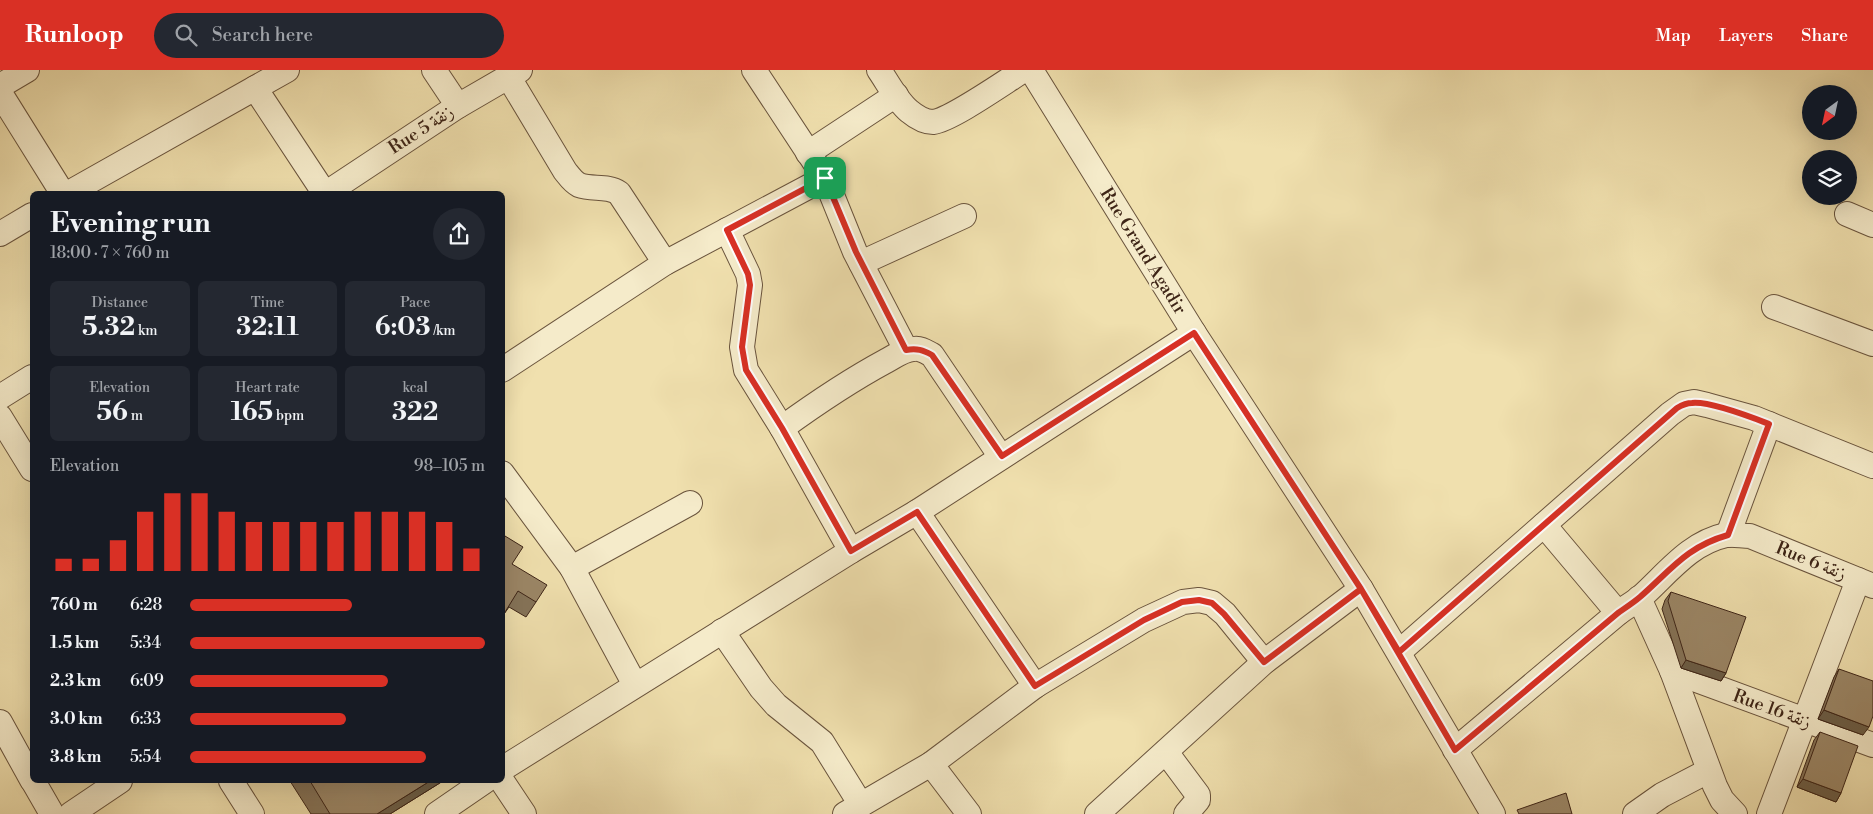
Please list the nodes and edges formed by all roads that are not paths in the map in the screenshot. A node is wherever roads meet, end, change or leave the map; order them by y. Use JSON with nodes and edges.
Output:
{"nodes":[{"id":1,"x":27,"y":70,"type":"edge"},
{"id":2,"x":287,"y":70,"type":"edge"},
{"id":3,"x":434,"y":70,"type":"edge"},
{"id":4,"x":754,"y":70,"type":"edge"},
{"id":5,"x":880,"y":70,"type":"edge"},
{"id":6,"x":1024,"y":70,"type":"edge"},
{"id":7,"x":1031,"y":70,"type":"edge"},
{"id":8,"x":514,"y":73,"type":"edge"},
{"id":9,"x":0,"y":86,"type":"edge"},
{"id":10,"x":255,"y":88,"type":"junction"},
{"id":11,"x":0,"y":93,"type":"edge"},
{"id":12,"x":896,"y":95,"type":"junction"},
{"id":13,"x":458,"y":106,"type":"junction"},
{"id":14,"x":808,"y":153,"type":"junction"},
{"id":15,"x":825,"y":178,"type":"junction"},
{"id":16,"x":61,"y":191,"type":"edge"},
{"id":17,"x":72,"y":191,"type":"edge"},
{"id":18,"x":323,"y":191,"type":"edge"},
{"id":19,"x":330,"y":191,"type":"edge"},
{"id":20,"x":1847,"y":214,"type":"dead end"},
{"id":21,"x":30,"y":215,"type":"edge"},
{"id":22,"x":964,"y":216,"type":"dead end"},
{"id":23,"x":1873,"y":225,"type":"edge"},
{"id":24,"x":727,"y":230,"type":"junction"},
{"id":25,"x":0,"y":234,"type":"edge"},
{"id":26,"x":665,"y":263,"type":"junction"},
{"id":27,"x":861,"y":263,"type":"junction"},
{"id":28,"x":1774,"y":307,"type":"dead end"},
{"id":29,"x":1194,"y":333,"type":"junction"},
{"id":30,"x":1873,"y":344,"type":"edge"},
{"id":31,"x":906,"y":350,"type":"junction"},
{"id":32,"x":505,"y":368,"type":"edge"},
{"id":33,"x":30,"y":378,"type":"edge"},
{"id":34,"x":0,"y":397,"type":"edge"},
{"id":35,"x":0,"y":417,"type":"edge"},
{"id":36,"x":1769,"y":424,"type":"junction"},
{"id":37,"x":782,"y":428,"type":"junction"},
{"id":38,"x":1002,"y":456,"type":"junction"},
{"id":39,"x":30,"y":466,"type":"edge"},
{"id":40,"x":1873,"y":466,"type":"edge"},
{"id":41,"x":505,"y":477,"type":"edge"},
{"id":42,"x":690,"y":502,"type":"dead end"},
{"id":43,"x":917,"y":512,"type":"junction"},
{"id":44,"x":1544,"y":525,"type":"junction"},
{"id":45,"x":1739,"y":535,"type":"junction"},
{"id":46,"x":851,"y":551,"type":"junction"},
{"id":47,"x":572,"y":568,"type":"junction"},
{"id":48,"x":1866,"y":583,"type":"edge"},
{"id":49,"x":1361,"y":589,"type":"junction"},
{"id":50,"x":1639,"y":598,"type":"junction"},
{"id":51,"x":1618,"y":613,"type":"junction"},
{"id":52,"x":722,"y":631,"type":"junction"},
{"id":53,"x":1399,"y":652,"type":"junction"},
{"id":54,"x":1264,"y":662,"type":"junction"},
{"id":55,"x":1672,"y":672,"type":"junction"},
{"id":56,"x":635,"y":685,"type":"junction"},
{"id":57,"x":1035,"y":686,"type":"junction"},
{"id":58,"x":1804,"y":721,"type":"junction"},
{"id":59,"x":0,"y":722,"type":"edge"},
{"id":60,"x":1873,"y":745,"type":"edge"},
{"id":61,"x":1455,"y":750,"type":"junction"},
{"id":62,"x":1166,"y":752,"type":"junction"},
{"id":63,"x":931,"y":764,"type":"junction"},
{"id":64,"x":505,"y":767,"type":"edge"},
{"id":65,"x":1708,"y":771,"type":"junction"},
{"id":66,"x":30,"y":776,"type":"edge"},
{"id":67,"x":34,"y":783,"type":"edge"},
{"id":68,"x":117,"y":783,"type":"edge"},
{"id":69,"x":232,"y":783,"type":"edge"},
{"id":70,"x":482,"y":783,"type":"edge"},
{"id":71,"x":503,"y":783,"type":"edge"},
{"id":72,"x":853,"y":810,"type":"edge"},
{"id":73,"x":52,"y":814,"type":"edge"},
{"id":74,"x":71,"y":814,"type":"edge"},
{"id":75,"x":252,"y":814,"type":"edge"},
{"id":76,"x":437,"y":814,"type":"edge"},
{"id":77,"x":524,"y":814,"type":"edge"},
{"id":78,"x":969,"y":814,"type":"edge"},
{"id":79,"x":1097,"y":814,"type":"edge"},
{"id":80,"x":1186,"y":814,"type":"edge"},
{"id":81,"x":1493,"y":814,"type":"edge"},
{"id":82,"x":1634,"y":814,"type":"edge"},
{"id":83,"x":1735,"y":814,"type":"edge"},
{"id":84,"x":1769,"y":814,"type":"edge"}],
"edges":[{"from":1,"to":9,"type":"street"},
{"from":2,"to":10,"type":"street"},
{"from":3,"to":13,"type":"street"},
{"from":4,"to":14,"type":"street"},
{"from":5,"to":12,"type":"street"},
{"from":6,"to":12,"type":"street"},
{"from":7,"to":29,"type":"street","name":"Rue Grand Agadir"},
{"from":8,"to":13,"type":"street","name":"Rue 5 زنقة"},
{"from":8,"to":26,"type":"street"},
{"from":10,"to":17,"type":"street"},
{"from":10,"to":18,"type":"street"},
{"from":11,"to":16,"type":"street"},
{"from":12,"to":14,"type":"street"},
{"from":13,"to":19,"type":"street","name":"Rue 5 زنقة"},
{"from":14,"to":15,"type":"street"},
{"from":15,"to":24,"type":"street"},
{"from":15,"to":27,"type":"street"},
{"from":20,"to":23,"type":"street"},
{"from":21,"to":25,"type":"street"},
{"from":22,"to":27,"type":"street"},
{"from":24,"to":26,"type":"street"},
{"from":24,"to":37,"type":"street"},
{"from":26,"to":32,"type":"street"},
{"from":27,"to":31,"type":"street"},
{"from":28,"to":30,"type":"street"},
{"from":29,"to":38,"type":"street"},
{"from":29,"to":49,"type":"street","name":"Rue Grand Agadir"},
{"from":31,"to":37,"type":"street"},
{"from":31,"to":38,"type":"street"},
{"from":33,"to":34,"type":"street"},
{"from":35,"to":39,"type":"street"},
{"from":36,"to":40,"type":"street"},
{"from":36,"to":44,"type":"street"},
{"from":36,"to":45,"type":"street"},
{"from":37,"to":46,"type":"street"},
{"from":38,"to":43,"type":"street"},
{"from":41,"to":47,"type":"street"},
{"from":42,"to":47,"type":"street"},
{"from":43,"to":46,"type":"street"},
{"from":43,"to":57,"type":"street"},
{"from":44,"to":51,"type":"street"},
{"from":44,"to":53,"type":"street"},
{"from":45,"to":48,"type":"street","name":"Rue 6 زنقة"},
{"from":45,"to":50,"type":"street"},
{"from":46,"to":52,"type":"street"},
{"from":47,"to":56,"type":"street"},
{"from":48,"to":58,"type":"street"},
{"from":49,"to":53,"type":"street","name":"Rue Grand Agadir"},
{"from":49,"to":54,"type":"street"},
{"from":50,"to":51,"type":"street"},
{"from":50,"to":55,"type":"street"},
{"from":51,"to":61,"type":"street"},
{"from":52,"to":56,"type":"street"},
{"from":52,"to":72,"type":"street"},
{"from":53,"to":61,"type":"street","name":"Rue Grand Agadir"},
{"from":54,"to":57,"type":"street"},
{"from":54,"to":62,"type":"street"},
{"from":55,"to":58,"type":"street","name":"Rue 16 زنقة"},
{"from":55,"to":65,"type":"street"},
{"from":56,"to":64,"type":"street"},
{"from":57,"to":63,"type":"street"},
{"from":58,"to":60,"type":"street","name":"Rue 16 زنقة"},
{"from":58,"to":84,"type":"street"},
{"from":59,"to":66,"type":"street"},
{"from":61,"to":81,"type":"street","name":"Rue Grand Agadir"},
{"from":62,"to":79,"type":"street"},
{"from":62,"to":80,"type":"street"},
{"from":63,"to":72,"type":"street"},
{"from":63,"to":78,"type":"street"},
{"from":65,"to":82,"type":"street"},
{"from":65,"to":83,"type":"street"},
{"from":67,"to":73,"type":"street"},
{"from":68,"to":74,"type":"street"},
{"from":69,"to":75,"type":"street"},
{"from":70,"to":76,"type":"street"},
{"from":71,"to":77,"type":"street"}]}
